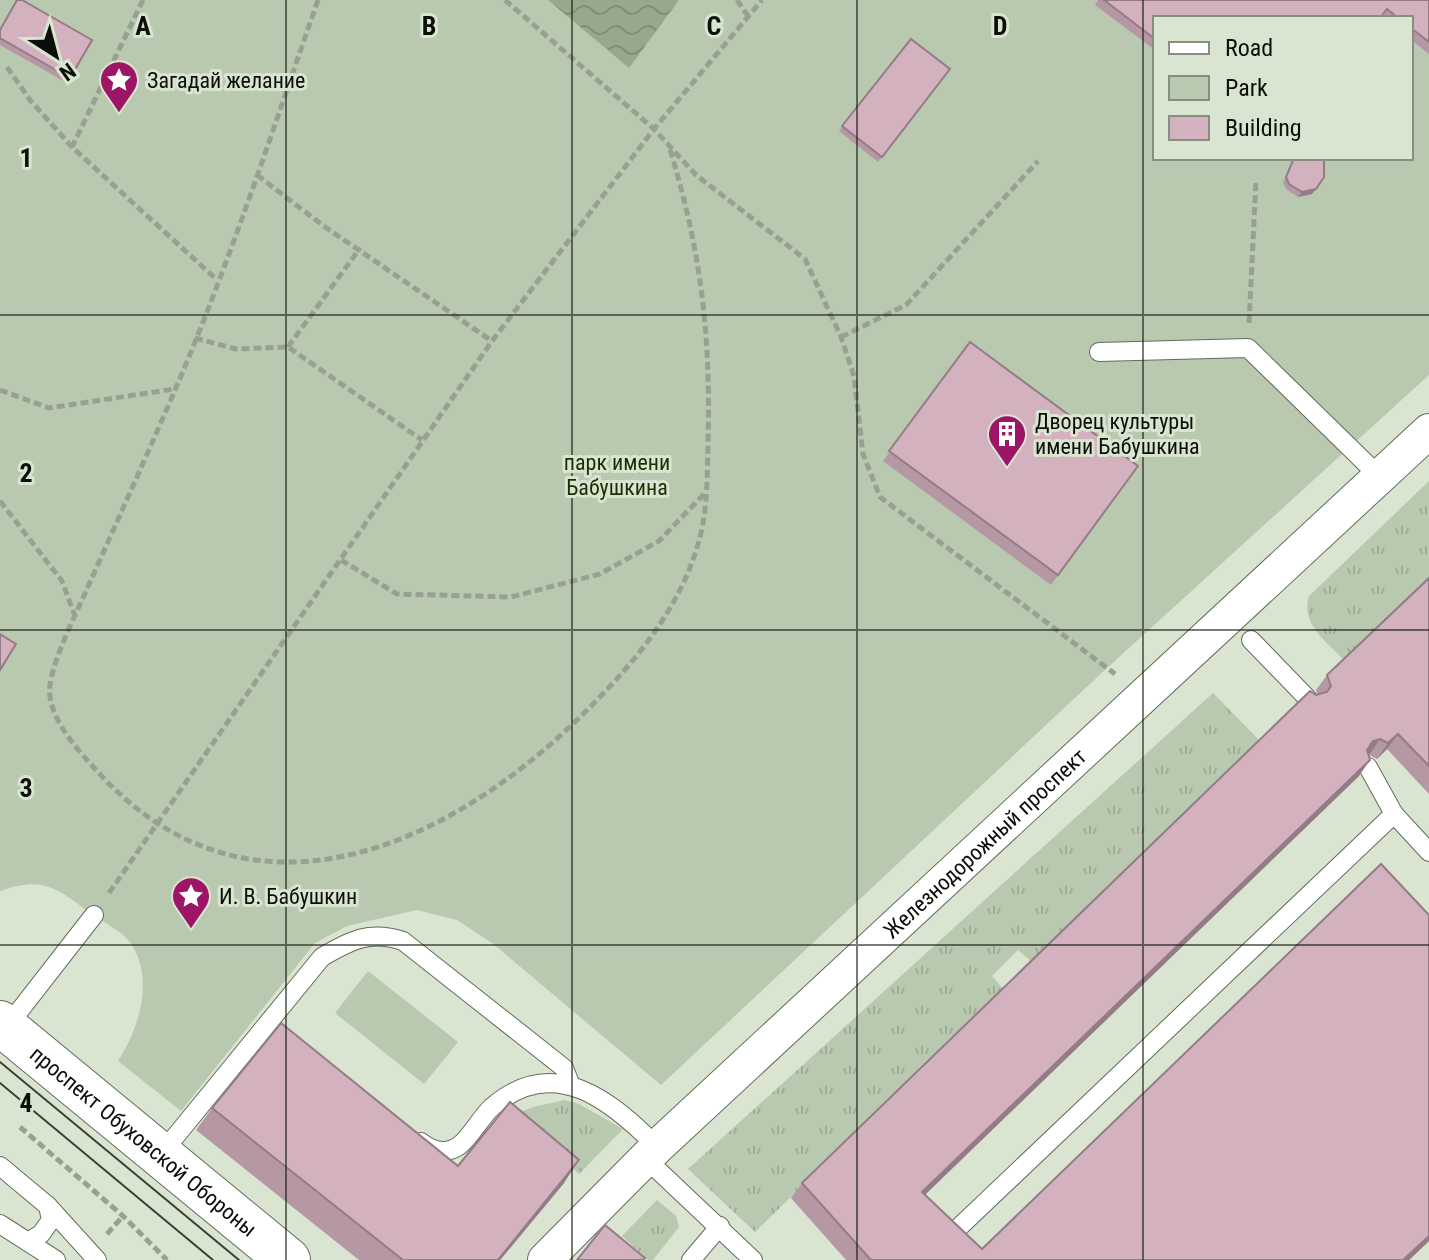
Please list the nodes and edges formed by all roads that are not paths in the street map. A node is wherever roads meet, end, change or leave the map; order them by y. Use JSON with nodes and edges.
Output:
{"nodes":[{"id":1,"x":1099,"y":352,"type":"dead end"},
{"id":2,"x":1429,"y":431,"type":"edge"},
{"id":3,"x":1380,"y":477,"type":"junction"},
{"id":4,"x":1251,"y":640,"type":"dead end"},
{"id":5,"x":1308,"y":699,"type":"edge"},
{"id":6,"x":1368,"y":767,"type":"edge"},
{"id":7,"x":1394,"y":814,"type":"junction"},
{"id":8,"x":1429,"y":852,"type":"edge"},
{"id":9,"x":94,"y":915,"type":"road end"},
{"id":10,"x":3,"y":1026,"type":"edge"},
{"id":11,"x":571,"y":1086,"type":"junction"},
{"id":12,"x":404,"y":1128,"type":"edge"},
{"id":13,"x":651,"y":1153,"type":"junction"},
{"id":14,"x":161,"y":1154,"type":"junction"},
{"id":15,"x":0,"y":1166,"type":"edge"},
{"id":16,"x":48,"y":1206,"type":"junction"},
{"id":17,"x":0,"y":1224,"type":"edge"},
{"id":18,"x":720,"y":1226,"type":"junction"},
{"id":19,"x":954,"y":1232,"type":"edge"},
{"id":20,"x":28,"y":1242,"type":"junction"},
{"id":21,"x":99,"y":1251,"type":"edge"},
{"id":22,"x":56,"y":1260,"type":"edge"},
{"id":23,"x":288,"y":1260,"type":"edge"},
{"id":24,"x":545,"y":1260,"type":"edge"},
{"id":25,"x":691,"y":1260,"type":"edge"},
{"id":26,"x":753,"y":1260,"type":"edge"}],
"edges":[{"from":1,"to":3,"type":"lane"},
{"from":2,"to":3,"type":"street","name":"Железнодорожный проспект"},
{"from":3,"to":13,"type":"street","name":"Железнодорожный проспект"},
{"from":4,"to":5,"type":"lane"},
{"from":6,"to":7,"type":"lane"},
{"from":7,"to":8,"type":"lane"},
{"from":7,"to":19,"type":"lane"},
{"from":9,"to":10,"type":"lane"},
{"from":10,"to":14,"type":"main road","name":"проспект Обуховской Обороны"},
{"from":11,"to":12,"type":"lane"},
{"from":11,"to":13,"type":"lane"},
{"from":11,"to":14,"type":"lane"},
{"from":13,"to":18,"type":"lane"},
{"from":13,"to":24,"type":"street","name":"Железнодорожный проспект"},
{"from":14,"to":23,"type":"main road","name":"проспект Обуховской Обороны"},
{"from":15,"to":16,"type":"lane"},
{"from":16,"to":20,"type":"lane"},
{"from":16,"to":21,"type":"lane"},
{"from":17,"to":20,"type":"lane"},
{"from":18,"to":25,"type":"lane"},
{"from":18,"to":26,"type":"lane"},
{"from":20,"to":22,"type":"lane"}]}
